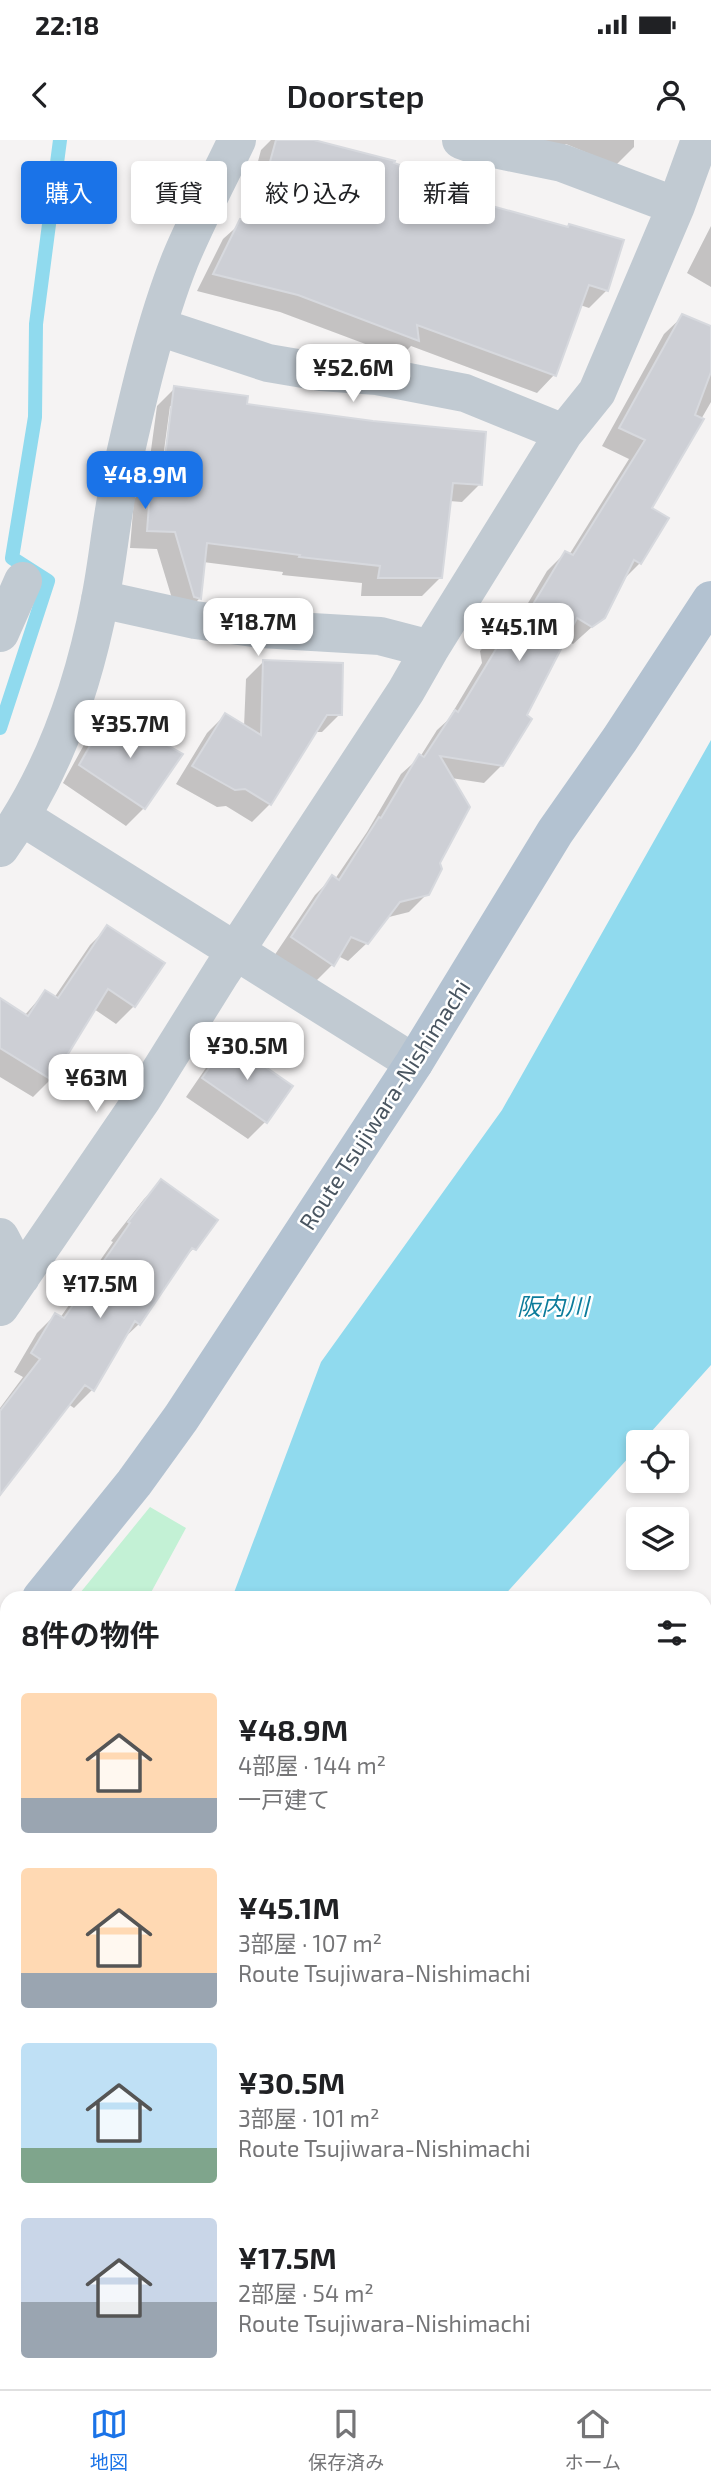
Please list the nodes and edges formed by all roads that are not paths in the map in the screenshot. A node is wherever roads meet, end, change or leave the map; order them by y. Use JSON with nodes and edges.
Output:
{"nodes":[{"id":1,"x":236,"y":140,"type":"edge"},
{"id":2,"x":461,"y":140,"type":"edge"},
{"id":3,"x":700,"y":140,"type":"edge"},
{"id":4,"x":676,"y":206,"type":"junction"},
{"id":5,"x":159,"y":327,"type":"junction"},
{"id":6,"x":564,"y":433,"type":"junction"},
{"id":7,"x":23,"y":581,"type":"dead end"},
{"id":8,"x":100,"y":599,"type":"junction"},
{"id":9,"x":711,"y":600,"type":"edge"},
{"id":10,"x":0,"y":634,"type":"edge"},
{"id":11,"x":430,"y":649,"type":"junction"},
{"id":12,"x":22,"y":817,"type":"junction"},
{"id":13,"x":0,"y":848,"type":"edge"},
{"id":14,"x":236,"y":951,"type":"junction"},
{"id":15,"x":414,"y":1063,"type":"junction"},
{"id":16,"x":0,"y":1237,"type":"edge"},
{"id":17,"x":10,"y":1292,"type":"edge"},
{"id":18,"x":47,"y":1591,"type":"edge"}],
"edges":[{"from":1,"to":5,"type":"street"},
{"from":2,"to":4,"type":"street"},
{"from":3,"to":4,"type":"street"},
{"from":4,"to":6,"type":"street"},
{"from":5,"to":6,"type":"street"},
{"from":5,"to":8,"type":"street"},
{"from":6,"to":11,"type":"street"},
{"from":7,"to":10,"type":"street"},
{"from":8,"to":11,"type":"street"},
{"from":8,"to":12,"type":"street"},
{"from":9,"to":15,"type":"main road","name":"Route Tsujiwara-Nishimachi"},
{"from":11,"to":14,"type":"street"},
{"from":12,"to":13,"type":"street"},
{"from":12,"to":14,"type":"street"},
{"from":14,"to":15,"type":"street"},
{"from":14,"to":17,"type":"street"},
{"from":15,"to":18,"type":"main road","name":"Route Tsujiwara-Nishimachi"},
{"from":16,"to":17,"type":"street"}]}
